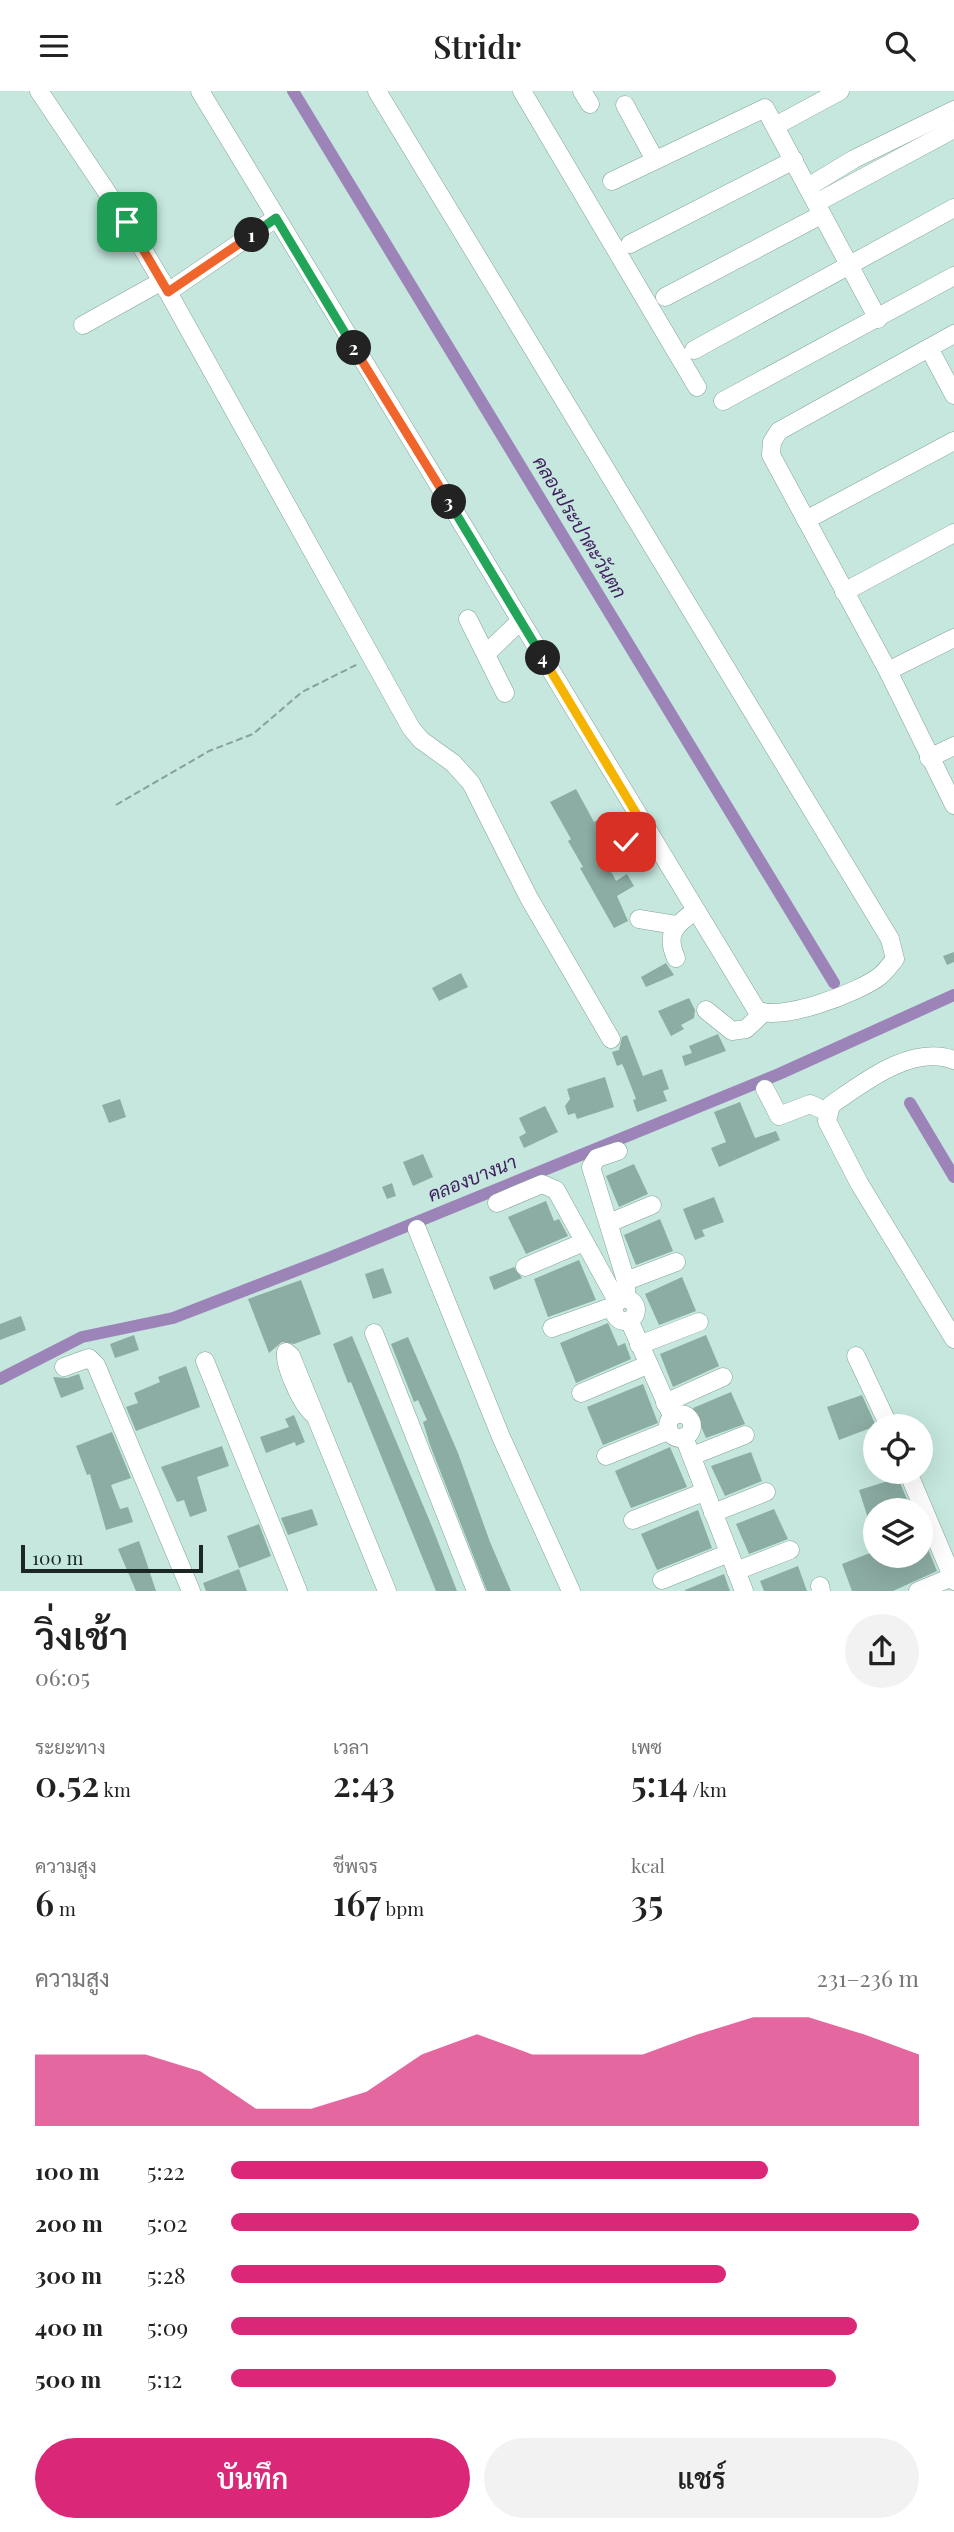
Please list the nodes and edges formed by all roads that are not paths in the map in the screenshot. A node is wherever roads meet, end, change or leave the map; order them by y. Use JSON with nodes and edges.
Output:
{"nodes":[{"id":1,"x":39,"y":91,"type":"edge"},
{"id":2,"x":200,"y":91,"type":"edge"},
{"id":3,"x":377,"y":91,"type":"edge"},
{"id":4,"x":522,"y":91,"type":"edge"},
{"id":5,"x":840,"y":91,"type":"edge"},
{"id":6,"x":625,"y":105,"type":"dead end"},
{"id":7,"x":954,"y":110,"type":"edge"},
{"id":8,"x":777,"y":125,"type":"junction"},
{"id":9,"x":954,"y":129,"type":"edge"},
{"id":10,"x":910,"y":143,"type":"junction"},
{"id":11,"x":655,"y":160,"type":"junction"},
{"id":12,"x":794,"y":160,"type":"junction"},
{"id":13,"x":612,"y":181,"type":"dead end"},
{"id":14,"x":815,"y":201,"type":"junction"},
{"id":15,"x":954,"y":208,"type":"edge"},
{"id":16,"x":276,"y":218,"type":"junction"},
{"id":17,"x":631,"y":244,"type":"dead end"},
{"id":18,"x":850,"y":267,"type":"junction"},
{"id":19,"x":954,"y":277,"type":"edge"},
{"id":20,"x":165,"y":286,"type":"junction"},
{"id":21,"x":665,"y":297,"type":"dead end"},
{"id":22,"x":878,"y":319,"type":"junction"},
{"id":23,"x":83,"y":325,"type":"dead end"},
{"id":24,"x":954,"y":334,"type":"edge"},
{"id":25,"x":929,"y":348,"type":"junction"},
{"id":26,"x":694,"y":350,"type":"dead end"},
{"id":27,"x":697,"y":387,"type":"dead end"},
{"id":28,"x":954,"y":395,"type":"edge"},
{"id":29,"x":723,"y":401,"type":"dead end"},
{"id":30,"x":954,"y":441,"type":"edge"},
{"id":31,"x":806,"y":520,"type":"junction"},
{"id":32,"x":954,"y":533,"type":"edge"},
{"id":33,"x":844,"y":592,"type":"junction"},
{"id":34,"x":468,"y":618,"type":"dead end"},
{"id":35,"x":520,"y":621,"type":"junction"},
{"id":36,"x":954,"y":638,"type":"edge"},
{"id":37,"x":486,"y":655,"type":"junction"},
{"id":38,"x":888,"y":671,"type":"junction"},
{"id":39,"x":505,"y":692,"type":"dead end"},
{"id":40,"x":954,"y":746,"type":"edge"},
{"id":41,"x":929,"y":758,"type":"junction"},
{"id":42,"x":954,"y":805,"type":"edge"},
{"id":43,"x":646,"y":830,"type":"junction"},
{"id":44,"x":612,"y":862,"type":"dead end"},
{"id":45,"x":695,"y":911,"type":"junction"},
{"id":46,"x":639,"y":919,"type":"dead end"},
{"id":47,"x":676,"y":925,"type":"junction"},
{"id":48,"x":676,"y":958,"type":"dead end"},
{"id":49,"x":706,"y":1010,"type":"dead end"},
{"id":50,"x":762,"y":1014,"type":"junction"},
{"id":51,"x":611,"y":1039,"type":"dead end"},
{"id":52,"x":954,"y":1060,"type":"edge"},
{"id":53,"x":765,"y":1089,"type":"dead end"},
{"id":54,"x":827,"y":1112,"type":"junction"},
{"id":55,"x":618,"y":1151,"type":"dead end"},
{"id":56,"x":497,"y":1203,"type":"dead end"},
{"id":57,"x":652,"y":1205,"type":"dead end"},
{"id":58,"x":609,"y":1223,"type":"junction"},
{"id":59,"x":417,"y":1229,"type":"dead end"},
{"id":60,"x":584,"y":1242,"type":"junction"},
{"id":61,"x":676,"y":1262,"type":"dead end"},
{"id":62,"x":525,"y":1267,"type":"dead end"},
{"id":63,"x":621,"y":1297,"type":"junction"},
{"id":64,"x":699,"y":1322,"type":"dead end"},
{"id":65,"x":552,"y":1328,"type":"dead end"},
{"id":66,"x":374,"y":1333,"type":"dead end"},
{"id":67,"x":954,"y":1339,"type":"edge"},
{"id":68,"x":639,"y":1345,"type":"junction"},
{"id":69,"x":856,"y":1356,"type":"dead end"},
{"id":70,"x":205,"y":1361,"type":"dead end"},
{"id":71,"x":647,"y":1365,"type":"junction"},
{"id":72,"x":64,"y":1367,"type":"dead end"},
{"id":73,"x":723,"y":1377,"type":"dead end"},
{"id":74,"x":581,"y":1393,"type":"dead end"},
{"id":75,"x":883,"y":1414,"type":"edge"},
{"id":76,"x":316,"y":1416,"type":"dead end"},
{"id":77,"x":673,"y":1422,"type":"junction"},
{"id":78,"x":745,"y":1435,"type":"dead end"},
{"id":79,"x":606,"y":1456,"type":"dead end"},
{"id":80,"x":692,"y":1456,"type":"junction"},
{"id":81,"x":704,"y":1492,"type":"junction"},
{"id":82,"x":766,"y":1492,"type":"dead end"},
{"id":83,"x":713,"y":1513,"type":"junction"},
{"id":84,"x":633,"y":1520,"type":"dead end"},
{"id":85,"x":933,"y":1538,"type":"edge"},
{"id":86,"x":790,"y":1550,"type":"dead end"},
{"id":87,"x":729,"y":1553,"type":"junction"},
{"id":88,"x":736,"y":1571,"type":"junction"},
{"id":89,"x":953,"y":1579,"type":"edge"},
{"id":90,"x":662,"y":1580,"type":"dead end"},
{"id":91,"x":191,"y":1591,"type":"edge"},
{"id":92,"x":298,"y":1591,"type":"edge"},
{"id":93,"x":387,"y":1591,"type":"edge"},
{"id":94,"x":476,"y":1591,"type":"edge"},
{"id":95,"x":571,"y":1591,"type":"edge"},
{"id":96,"x":744,"y":1591,"type":"edge"},
{"id":97,"x":918,"y":1591,"type":"edge"}],
"edges":[{"from":1,"to":20,"type":"street"},
{"from":2,"to":16,"type":"street"},
{"from":3,"to":50,"type":"street"},
{"from":4,"to":27,"type":"street"},
{"from":5,"to":8,"type":"street"},
{"from":6,"to":11,"type":"street"},
{"from":7,"to":10,"type":"street"},
{"from":8,"to":11,"type":"street"},
{"from":8,"to":12,"type":"street"},
{"from":9,"to":10,"type":"street"},
{"from":10,"to":14,"type":"street"},
{"from":11,"to":13,"type":"street"},
{"from":12,"to":14,"type":"street"},
{"from":12,"to":17,"type":"street"},
{"from":14,"to":18,"type":"street"},
{"from":14,"to":21,"type":"street"},
{"from":15,"to":18,"type":"street"},
{"from":16,"to":20,"type":"street"},
{"from":16,"to":35,"type":"street"},
{"from":18,"to":22,"type":"street"},
{"from":18,"to":26,"type":"street"},
{"from":19,"to":22,"type":"street"},
{"from":20,"to":23,"type":"street"},
{"from":20,"to":51,"type":"street"},
{"from":22,"to":29,"type":"street"},
{"from":24,"to":25,"type":"street"},
{"from":25,"to":28,"type":"street"},
{"from":25,"to":31,"type":"street"},
{"from":30,"to":31,"type":"street"},
{"from":31,"to":33,"type":"street"},
{"from":32,"to":33,"type":"street"},
{"from":33,"to":38,"type":"street"},
{"from":34,"to":37,"type":"street"},
{"from":35,"to":37,"type":"street"},
{"from":35,"to":43,"type":"street"},
{"from":36,"to":38,"type":"street"},
{"from":37,"to":39,"type":"street"},
{"from":38,"to":41,"type":"street"},
{"from":40,"to":41,"type":"street"},
{"from":41,"to":42,"type":"street"},
{"from":43,"to":44,"type":"street"},
{"from":43,"to":45,"type":"street"},
{"from":45,"to":47,"type":"street"},
{"from":45,"to":50,"type":"street"},
{"from":46,"to":47,"type":"street"},
{"from":47,"to":48,"type":"street"},
{"from":49,"to":50,"type":"street"},
{"from":52,"to":54,"type":"street"},
{"from":53,"to":54,"type":"street"},
{"from":54,"to":67,"type":"street"},
{"from":55,"to":58,"type":"street"},
{"from":56,"to":60,"type":"street"},
{"from":57,"to":58,"type":"street"},
{"from":58,"to":63,"type":"street"},
{"from":59,"to":95,"type":"street"},
{"from":60,"to":62,"type":"street"},
{"from":60,"to":63,"type":"street"},
{"from":61,"to":63,"type":"street"},
{"from":63,"to":65,"type":"street"},
{"from":63,"to":68,"type":"street"},
{"from":64,"to":68,"type":"street"},
{"from":66,"to":94,"type":"street"},
{"from":68,"to":71,"type":"street"},
{"from":69,"to":75,"type":"street"},
{"from":70,"to":92,"type":"street"},
{"from":71,"to":74,"type":"street"},
{"from":71,"to":77,"type":"street"},
{"from":72,"to":91,"type":"street"},
{"from":73,"to":77,"type":"street"},
{"from":76,"to":93,"type":"street"},
{"from":77,"to":79,"type":"street"},
{"from":77,"to":80,"type":"street"},
{"from":78,"to":80,"type":"street"},
{"from":80,"to":81,"type":"street"},
{"from":81,"to":83,"type":"street"},
{"from":81,"to":84,"type":"street"},
{"from":82,"to":83,"type":"street"},
{"from":83,"to":87,"type":"street"},
{"from":85,"to":89,"type":"street"},
{"from":86,"to":88,"type":"street"},
{"from":87,"to":88,"type":"street"},
{"from":87,"to":90,"type":"street"},
{"from":88,"to":96,"type":"street"},
{"from":89,"to":97,"type":"street"}]}
